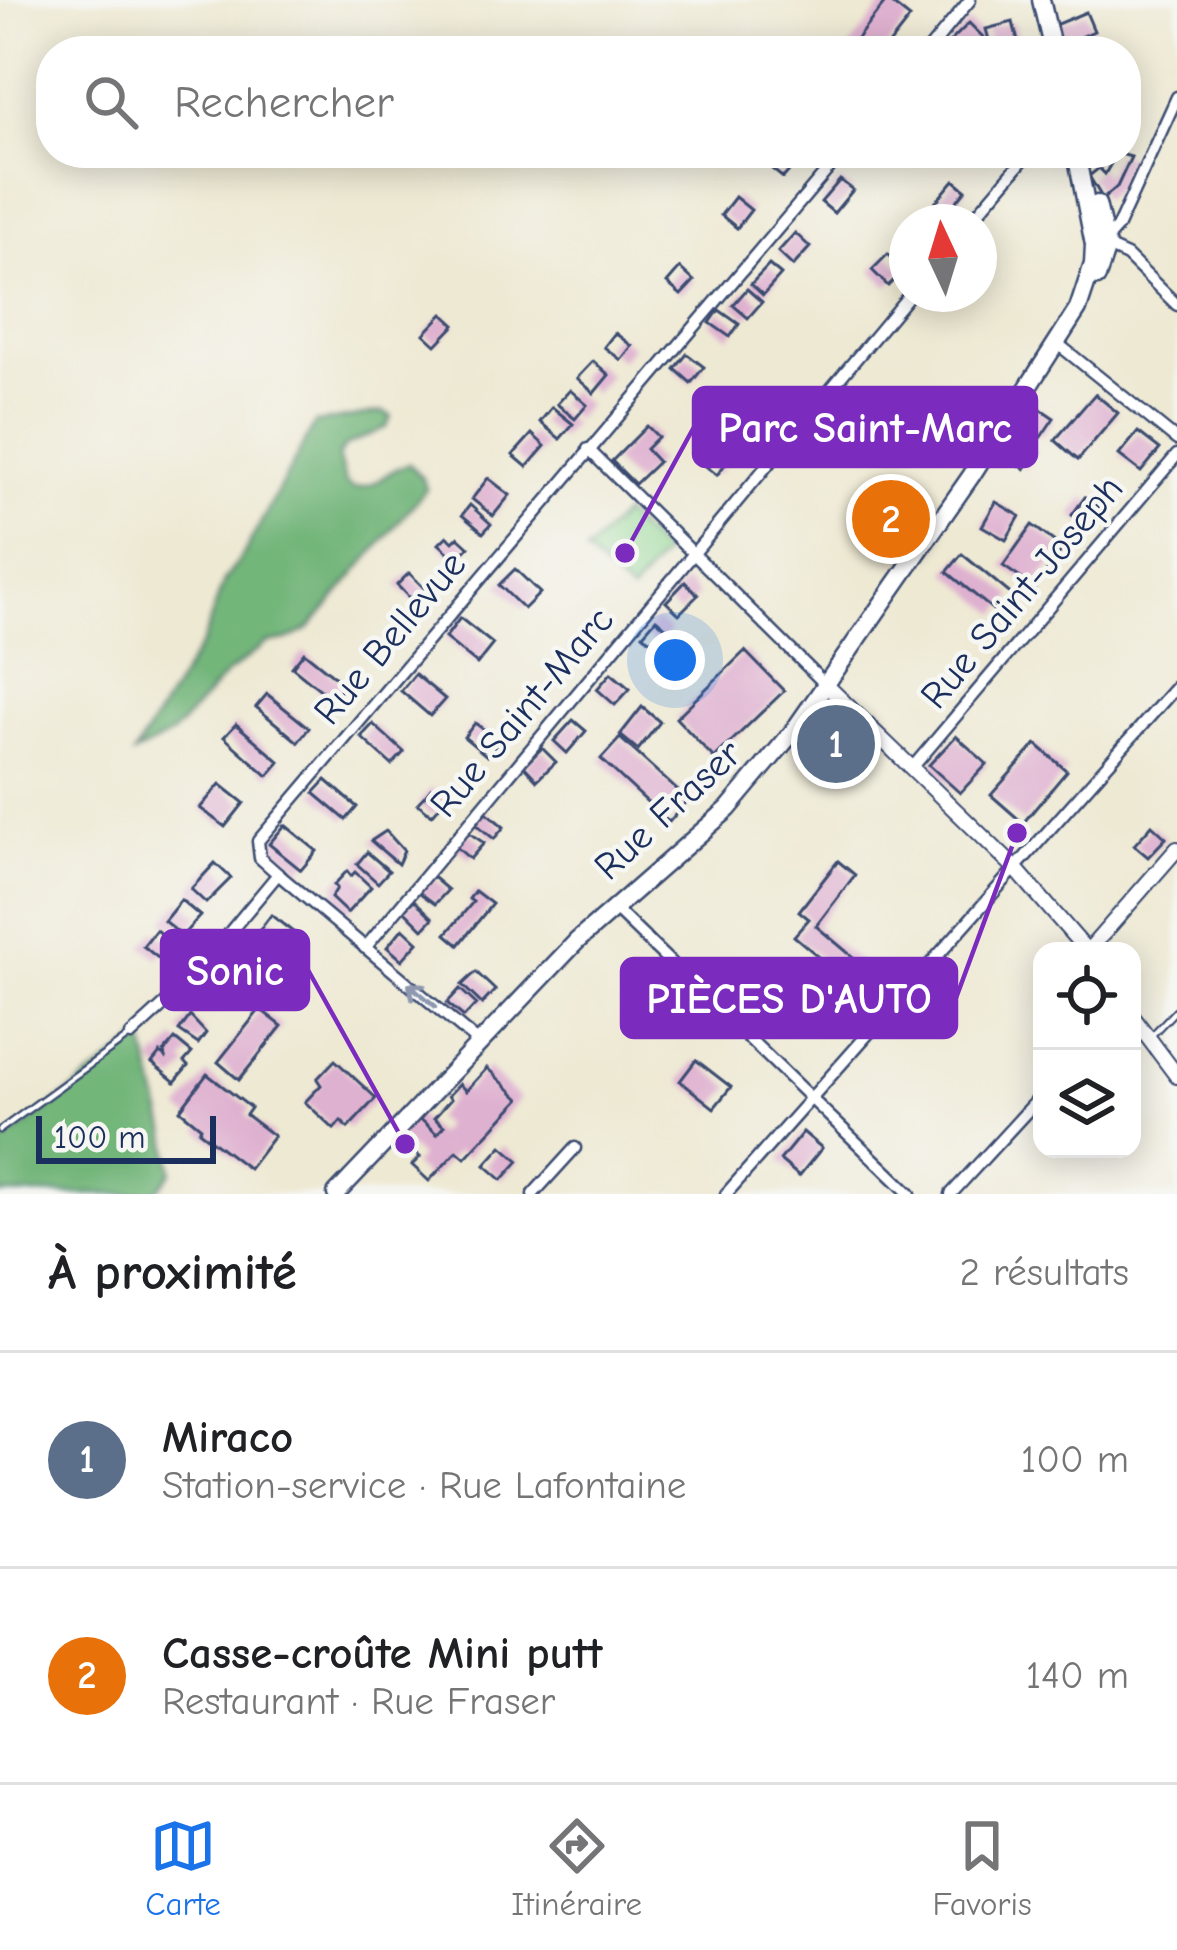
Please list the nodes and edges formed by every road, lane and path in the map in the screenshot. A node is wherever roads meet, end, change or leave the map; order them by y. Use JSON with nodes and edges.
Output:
{"nodes":[{"id":1,"x":970,"y":0,"type":"edge"},
{"id":2,"x":1041,"y":0,"type":"edge"},
{"id":3,"x":940,"y":36,"type":"edge"},
{"id":4,"x":1049,"y":36,"type":"edge"},
{"id":5,"x":1177,"y":98,"type":"edge"},
{"id":6,"x":829,"y":168,"type":"edge"},
{"id":7,"x":1016,"y":168,"type":"edge"},
{"id":8,"x":1081,"y":168,"type":"edge"},
{"id":9,"x":985,"y":204,"type":"edge"},
{"id":10,"x":1103,"y":244,"type":"junction"},
{"id":11,"x":1176,"y":303,"type":"edge"},
{"id":12,"x":895,"y":312,"type":"edge"},
{"id":13,"x":1058,"y":344,"type":"junction"},
{"id":14,"x":1177,"y":440,"type":"edge"},
{"id":15,"x":588,"y":449,"type":"junction"},
{"id":16,"x":1177,"y":455,"type":"edge"},
{"id":17,"x":693,"y":553,"type":"junction"},
{"id":18,"x":826,"y":685,"type":"junction"},
{"id":19,"x":1177,"y":686,"type":"edge"},
{"id":20,"x":912,"y":767,"type":"junction"},
{"id":21,"x":1177,"y":848,"type":"edge"},
{"id":22,"x":1015,"y":868,"type":"junction"},
{"id":23,"x":278,"y":874,"type":"junction"},
{"id":24,"x":613,"y":907,"type":"junction"},
{"id":25,"x":1079,"y":942,"type":"edge"},
{"id":26,"x":1095,"y":942,"type":"edge"},
{"id":27,"x":365,"y":948,"type":"junction"},
{"id":28,"x":1177,"y":1009,"type":"edge"},
{"id":29,"x":1141,"y":1029,"type":"edge"},
{"id":30,"x":131,"y":1035,"type":"joint"},
{"id":31,"x":1148,"y":1039,"type":"junction"},
{"id":32,"x":479,"y":1043,"type":"junction"},
{"id":33,"x":1177,"y":1076,"type":"edge"},
{"id":34,"x":811,"y":1100,"type":"junction"},
{"id":35,"x":1033,"y":1105,"type":"edge"},
{"id":36,"x":0,"y":1130,"type":"edge"},
{"id":37,"x":575,"y":1148,"type":"dead end"},
{"id":38,"x":336,"y":1194,"type":"edge"},
{"id":39,"x":533,"y":1194,"type":"edge"},
{"id":40,"x":726,"y":1194,"type":"edge"},
{"id":41,"x":910,"y":1194,"type":"edge"},
{"id":42,"x":951,"y":1194,"type":"edge"}],
"edges":[{"from":1,"to":3,"type":"street"},
{"from":2,"to":4,"type":"main road"},
{"from":5,"to":10,"type":"street","name":"Rue Fraser"},
{"from":6,"to":15,"type":"street","name":"Rue Bellevue"},
{"from":7,"to":9,"type":"street"},
{"from":8,"to":10,"type":"main road"},
{"from":10,"to":11,"type":"street"},
{"from":10,"to":13,"type":"main road","name":"Rue Fraser"},
{"from":12,"to":17,"type":"street","name":"Rue Saint-Marc"},
{"from":13,"to":14,"type":"street"},
{"from":13,"to":18,"type":"main road","name":"Rue Fraser"},
{"from":15,"to":17,"type":"street"},
{"from":15,"to":23,"type":"street","name":"Rue Bellevue"},
{"from":16,"to":20,"type":"street","name":"Rue Saint-Joseph"},
{"from":17,"to":18,"type":"street"},
{"from":17,"to":27,"type":"street","name":"Rue Saint-Marc"},
{"from":18,"to":20,"type":"main road"},
{"from":18,"to":24,"type":"main road","name":"Rue Fraser"},
{"from":19,"to":22,"type":"street"},
{"from":20,"to":22,"type":"main road"},
{"from":21,"to":26,"type":"main road"},
{"from":22,"to":25,"type":"main road"},
{"from":22,"to":34,"type":"street"},
{"from":23,"to":27,"type":"street"},
{"from":23,"to":30,"type":"street"},
{"from":24,"to":32,"type":"main road","name":"Rue Fraser"},
{"from":24,"to":34,"type":"street"},
{"from":32,"to":27,"type":"street","one_way":true},
{"from":28,"to":31,"type":"lane"},
{"from":29,"to":31,"type":"main road"},
{"from":30,"to":36,"type":"lane"},
{"from":31,"to":33,"type":"main road"},
{"from":32,"to":38,"type":"main road","name":"Rue Fraser"},
{"from":34,"to":40,"type":"street"},
{"from":34,"to":41,"type":"street"},
{"from":35,"to":42,"type":"street"},
{"from":37,"to":39,"type":"street"}]}
